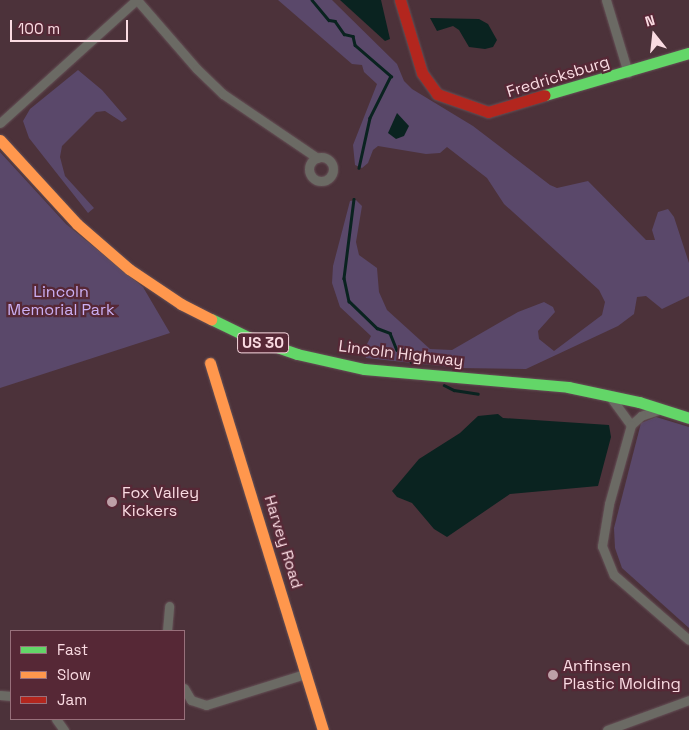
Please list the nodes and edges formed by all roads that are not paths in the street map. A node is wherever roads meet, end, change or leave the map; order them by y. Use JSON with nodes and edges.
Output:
{"nodes":[{"id":1,"x":136,"y":0,"type":"edge"},
{"id":2,"x":400,"y":0,"type":"edge"},
{"id":3,"x":606,"y":0,"type":"edge"},
{"id":4,"x":689,"y":53,"type":"edge"},
{"id":5,"x":628,"y":73,"type":"junction"},
{"id":6,"x":0,"y":122,"type":"edge"},
{"id":7,"x":0,"y":140,"type":"edge"},
{"id":8,"x":317,"y":158,"type":"dead end"},
{"id":9,"x":210,"y":363,"type":"dead end"},
{"id":10,"x":608,"y":394,"type":"junction"},
{"id":11,"x":662,"y":409,"type":"junction"},
{"id":12,"x":689,"y":418,"type":"edge"},
{"id":13,"x":630,"y":425,"type":"junction"},
{"id":14,"x":169,"y":606,"type":"dead end"},
{"id":15,"x":166,"y":630,"type":"edge"},
{"id":16,"x":689,"y":640,"type":"edge"},
{"id":17,"x":305,"y":674,"type":"junction"},
{"id":18,"x":185,"y":690,"type":"edge"},
{"id":19,"x":689,"y":700,"type":"edge"},
{"id":20,"x":323,"y":730,"type":"edge"},
{"id":21,"x":607,"y":730,"type":"edge"}],
"edges":[{"from":1,"to":6,"type":"street"},
{"from":1,"to":8,"type":"street"},
{"from":2,"to":5,"type":"main road","name":"Fredricksburg"},
{"from":3,"to":5,"type":"street"},
{"from":4,"to":5,"type":"main road","name":"Fredricksburg"},
{"from":7,"to":10,"type":"main road","name":"Lincoln Highway","number":"US 30"},
{"from":9,"to":17,"type":"main road","name":"Harvey Road"},
{"from":10,"to":11,"type":"main road","name":"Lincoln Highway","number":"US 30"},
{"from":10,"to":13,"type":"street"},
{"from":11,"to":12,"type":"main road","name":"Lincoln Highway","number":"US 30"},
{"from":11,"to":13,"type":"street"},
{"from":13,"to":16,"type":"street"},
{"from":14,"to":15,"type":"street"},
{"from":17,"to":18,"type":"street"},
{"from":17,"to":20,"type":"main road","name":"Harvey Road"},
{"from":19,"to":21,"type":"street"}]}
